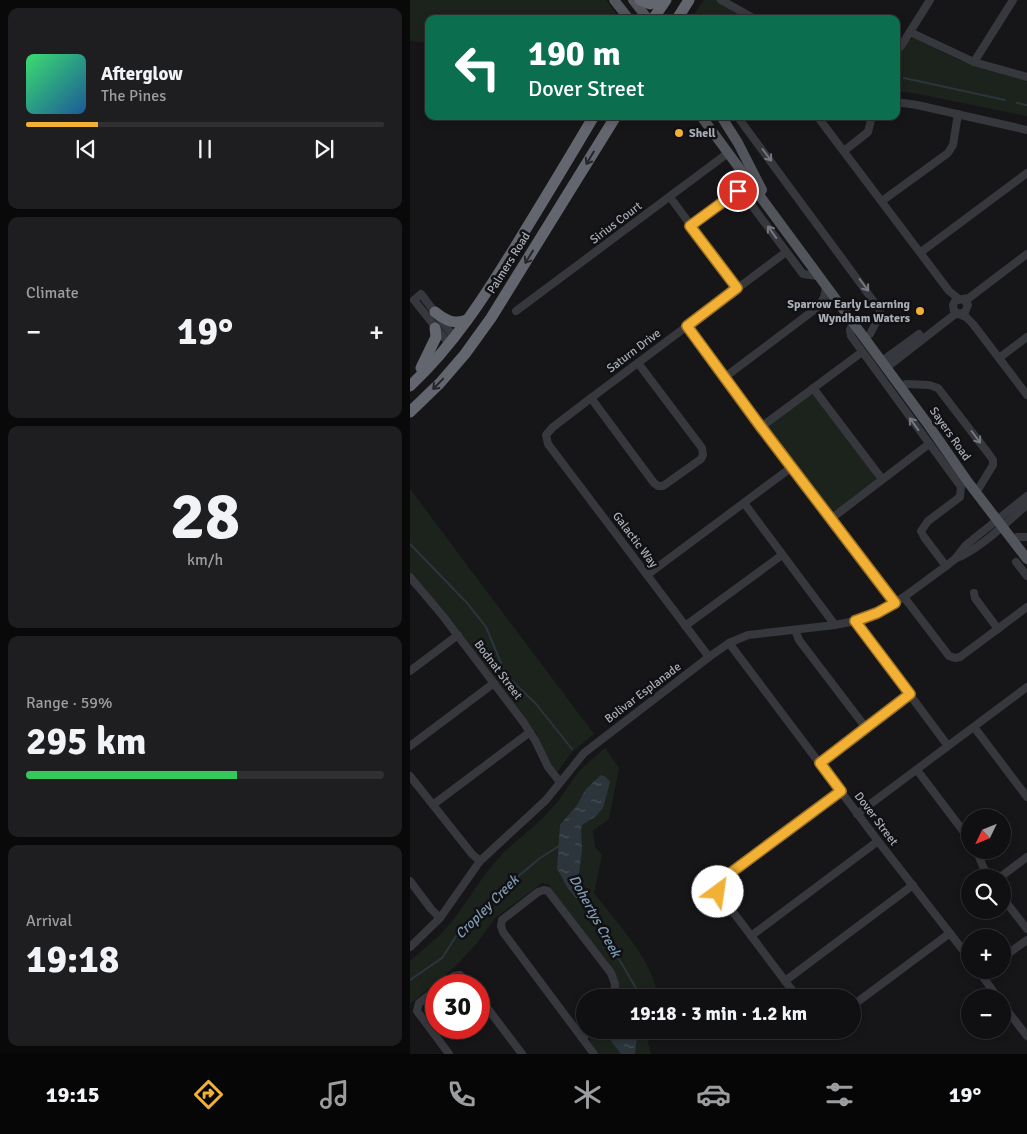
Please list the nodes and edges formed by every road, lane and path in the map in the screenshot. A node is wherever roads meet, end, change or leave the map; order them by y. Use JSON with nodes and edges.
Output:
{"nodes":[{"id":1,"x":614,"y":0,"type":"edge"},
{"id":2,"x":633,"y":0,"type":"edge"},
{"id":3,"x":640,"y":0,"type":"edge"},
{"id":4,"x":666,"y":0,"type":"edge"},
{"id":5,"x":721,"y":0,"type":"edge"},
{"id":6,"x":930,"y":0,"type":"edge"},
{"id":7,"x":1013,"y":0,"type":"edge"},
{"id":8,"x":688,"y":1,"type":"edge"},
{"id":9,"x":626,"y":15,"type":"edge"},
{"id":10,"x":645,"y":15,"type":"edge"},
{"id":11,"x":656,"y":15,"type":"edge"},
{"id":12,"x":679,"y":15,"type":"edge"},
{"id":13,"x":685,"y":15,"type":"edge"},
{"id":14,"x":748,"y":15,"type":"edge"},
{"id":15,"x":910,"y":32,"type":"junction"},
{"id":16,"x":900,"y":45,"type":"edge"},
{"id":17,"x":974,"y":62,"type":"junction"},
{"id":18,"x":1027,"y":76,"type":"edge"},
{"id":19,"x":900,"y":103,"type":"edge"},
{"id":20,"x":958,"y":114,"type":"junction"},
{"id":21,"x":592,"y":120,"type":"edge"},
{"id":22,"x":614,"y":120,"type":"edge"},
{"id":23,"x":704,"y":120,"type":"edge"},
{"id":24,"x":724,"y":120,"type":"edge"},
{"id":25,"x":740,"y":120,"type":"edge"},
{"id":26,"x":820,"y":120,"type":"edge"},
{"id":27,"x":871,"y":120,"type":"edge"},
{"id":28,"x":1027,"y":130,"type":"edge"},
{"id":29,"x":844,"y":151,"type":"junction"},
{"id":30,"x":728,"y":153,"type":"junction"},
{"id":31,"x":1027,"y":173,"type":"edge"},
{"id":32,"x":745,"y":178,"type":"junction"},
{"id":33,"x":742,"y":190,"type":"junction"},
{"id":34,"x":670,"y":197,"type":"junction"},
{"id":35,"x":882,"y":201,"type":"junction"},
{"id":36,"x":690,"y":226,"type":"junction"},
{"id":37,"x":786,"y":252,"type":"junction"},
{"id":38,"x":921,"y":252,"type":"junction"},
{"id":39,"x":1027,"y":254,"type":"edge"},
{"id":40,"x":1027,"y":260,"type":"edge"},
{"id":41,"x":817,"y":276,"type":"junction"},
{"id":42,"x":737,"y":288,"type":"junction"},
{"id":43,"x":826,"y":288,"type":"junction"},
{"id":44,"x":949,"y":291,"type":"junction"},
{"id":45,"x":836,"y":297,"type":"junction"},
{"id":46,"x":960,"y":299,"type":"junction"},
{"id":47,"x":953,"y":306,"type":"junction"},
{"id":48,"x":818,"y":307,"type":"junction"},
{"id":49,"x":967,"y":308,"type":"junction"},
{"id":50,"x":516,"y":310,"type":"dead end"},
{"id":51,"x":435,"y":312,"type":"junction"},
{"id":52,"x":959,"y":314,"type":"junction"},
{"id":53,"x":467,"y":320,"type":"junction"},
{"id":54,"x":852,"y":323,"type":"junction"},
{"id":55,"x":973,"y":324,"type":"junction"},
{"id":56,"x":687,"y":326,"type":"junction"},
{"id":57,"x":435,"y":328,"type":"junction"},
{"id":58,"x":870,"y":334,"type":"junction"},
{"id":59,"x":1027,"y":337,"type":"edge"},
{"id":60,"x":452,"y":341,"type":"junction"},
{"id":61,"x":862,"y":352,"type":"junction"},
{"id":62,"x":465,"y":353,"type":"junction"},
{"id":63,"x":999,"y":358,"type":"junction"},
{"id":64,"x":886,"y":362,"type":"junction"},
{"id":65,"x":638,"y":363,"type":"junction"},
{"id":66,"x":725,"y":377,"type":"junction"},
{"id":67,"x":412,"y":384,"type":"edge"},
{"id":68,"x":906,"y":384,"type":"junction"},
{"id":69,"x":813,"y":388,"type":"junction"},
{"id":70,"x":1027,"y":395,"type":"edge"},
{"id":71,"x":591,"y":398,"type":"junction"},
{"id":72,"x":410,"y":412,"type":"edge"},
{"id":73,"x":761,"y":427,"type":"junction"},
{"id":74,"x":546,"y":434,"type":"joint"},
{"id":75,"x":929,"y":444,"type":"junction"},
{"id":76,"x":792,"y":467,"type":"junction"},
{"id":77,"x":882,"y":479,"type":"junction"},
{"id":78,"x":970,"y":483,"type":"junction"},
{"id":79,"x":1027,"y":496,"type":"edge"},
{"id":80,"x":744,"y":503,"type":"junction"},
{"id":81,"x":1027,"y":505,"type":"edge"},
{"id":82,"x":832,"y":518,"type":"junction"},
{"id":83,"x":1002,"y":523,"type":"junction"},
{"id":84,"x":1022,"y":537,"type":"edge"},
{"id":85,"x":1027,"y":551,"type":"edge"},
{"id":86,"x":782,"y":555,"type":"junction"},
{"id":87,"x":1027,"y":559,"type":"edge"},
{"id":88,"x":1016,"y":562,"type":"dead end"},
{"id":89,"x":946,"y":566,"type":"junction"},
{"id":90,"x":647,"y":575,"type":"junction"},
{"id":91,"x":1027,"y":576,"type":"edge"},
{"id":92,"x":410,"y":578,"type":"edge"},
{"id":93,"x":417,"y":586,"type":"junction"},
{"id":94,"x":410,"y":591,"type":"edge"},
{"id":95,"x":974,"y":593,"type":"dead end"},
{"id":96,"x":904,"y":597,"type":"junction"},
{"id":97,"x":895,"y":603,"type":"junction"},
{"id":98,"x":1027,"y":607,"type":"edge"},
{"id":99,"x":855,"y":621,"type":"junction"},
{"id":100,"x":836,"y":625,"type":"junction"},
{"id":101,"x":685,"y":626,"type":"junction"},
{"id":102,"x":998,"y":629,"type":"junction"},
{"id":103,"x":795,"y":630,"type":"junction"},
{"id":104,"x":458,"y":635,"type":"junction"},
{"id":105,"x":729,"y":642,"type":"junction"},
{"id":106,"x":709,"y":657,"type":"junction"},
{"id":107,"x":410,"y":671,"type":"edge"},
{"id":108,"x":494,"y":683,"type":"junction"},
{"id":109,"x":1027,"y":687,"type":"edge"},
{"id":110,"x":910,"y":694,"type":"junction"},
{"id":111,"x":974,"y":726,"type":"junction"},
{"id":112,"x":866,"y":728,"type":"junction"},
{"id":113,"x":530,"y":732,"type":"junction"},
{"id":114,"x":410,"y":746,"type":"edge"},
{"id":115,"x":948,"y":746,"type":"junction"},
{"id":116,"x":820,"y":763,"type":"junction"},
{"id":117,"x":917,"y":770,"type":"junction"},
{"id":118,"x":410,"y":776,"type":"edge"},
{"id":119,"x":560,"y":782,"type":"junction"},
{"id":120,"x":841,"y":791,"type":"junction"},
{"id":121,"x":1027,"y":797,"type":"edge"},
{"id":122,"x":434,"y":804,"type":"junction"},
{"id":123,"x":857,"y":814,"type":"junction"},
{"id":124,"x":961,"y":828,"type":"edge"},
{"id":125,"x":878,"y":841,"type":"junction"},
{"id":126,"x":1027,"y":857,"type":"edge"},
{"id":127,"x":480,"y":861,"type":"junction"},
{"id":128,"x":1011,"y":869,"type":"edge"},
{"id":129,"x":410,"y":881,"type":"edge"},
{"id":130,"x":913,"y":885,"type":"junction"},
{"id":131,"x":1011,"y":909,"type":"edge"},
{"id":132,"x":440,"y":918,"type":"junction"},
{"id":133,"x":1027,"y":929,"type":"edge"},
{"id":134,"x":950,"y":933,"type":"junction"},
{"id":135,"x":751,"y":936,"type":"junction"},
{"id":136,"x":1027,"y":940,"type":"edge"},
{"id":137,"x":410,"y":947,"type":"edge"},
{"id":138,"x":961,"y":947,"type":"edge"},
{"id":139,"x":1011,"y":952,"type":"edge"},
{"id":140,"x":785,"y":981,"type":"junction"},
{"id":141,"x":614,"y":989,"type":"edge"},
{"id":142,"x":791,"y":989,"type":"edge"},
{"id":143,"x":425,"y":999,"type":"edge"},
{"id":144,"x":861,"y":999,"type":"edge"},
{"id":145,"x":490,"y":1012,"type":"edge"},
{"id":146,"x":1011,"y":1016,"type":"edge"},
{"id":147,"x":425,"y":1022,"type":"edge"},
{"id":148,"x":576,"y":1030,"type":"edge"},
{"id":149,"x":1027,"y":1036,"type":"edge"},
{"id":150,"x":438,"y":1039,"type":"edge"},
{"id":151,"x":583,"y":1039,"type":"edge"},
{"id":152,"x":449,"y":1054,"type":"edge"},
{"id":153,"x":522,"y":1054,"type":"edge"},
{"id":154,"x":594,"y":1054,"type":"edge"}],
"edges":[{"from":1,"to":9,"type":"main road"},
{"from":2,"to":10,"type":"main road"},
{"from":3,"to":4,"type":"highway"},
{"from":4,"to":11,"type":"highway"},
{"from":5,"to":14,"type":"street"},
{"from":6,"to":15,"type":"street"},
{"from":7,"to":17,"type":"street"},
{"from":8,"to":12,"type":"highway"},
{"from":8,"to":13,"type":"highway"},
{"from":15,"to":16,"type":"street"},
{"from":15,"to":17,"type":"street"},
{"from":17,"to":18,"type":"street"},
{"from":19,"to":20,"type":"street"},
{"from":20,"to":28,"type":"street"},
{"from":20,"to":35,"type":"street"},
{"from":21,"to":53,"type":"highway","name":"Palmers Road"},
{"from":22,"to":62,"type":"highway","name":"Palmers Road","one_way":true},
{"from":23,"to":30,"type":"main road","name":"Sayers Road"},
{"from":24,"to":45,"type":"main road","name":"Sayers Road"},
{"from":25,"to":58,"type":"street","one_way":true},
{"from":26,"to":29,"type":"street"},
{"from":27,"to":29,"type":"street"},
{"from":29,"to":35,"type":"street"},
{"from":30,"to":32,"type":"main road","name":"Sayers Road"},
{"from":30,"to":34,"type":"street","name":"Sirius Court"},
{"from":31,"to":38,"type":"street"},
{"from":32,"to":33,"type":"street"},
{"from":32,"to":41,"type":"main road","name":"Sayers Road"},
{"from":33,"to":36,"type":"street"},
{"from":37,"to":33,"type":"street","name":"Sayers Road","one_way":true},
{"from":34,"to":36,"type":"street"},
{"from":34,"to":50,"type":"street","name":"Sirius Court"},
{"from":35,"to":38,"type":"street"},
{"from":36,"to":42,"type":"street"},
{"from":37,"to":41,"type":"street","name":"Sayers Road"},
{"from":37,"to":42,"type":"street","name":"Saturn Drive"},
{"from":38,"to":44,"type":"street"},
{"from":39,"to":46,"type":"street"},
{"from":40,"to":49,"type":"street"},
{"from":41,"to":43,"type":"main road","name":"Sayers Road"},
{"from":42,"to":56,"type":"street","name":"Saturn Drive"},
{"from":43,"to":45,"type":"main road","name":"Sayers Road"},
{"from":43,"to":48,"type":"street"},
{"from":44,"to":46,"type":"street"},
{"from":44,"to":47,"type":"street"},
{"from":45,"to":48,"type":"street"},
{"from":45,"to":54,"type":"main road","name":"Sayers Road"},
{"from":45,"to":58,"type":"main road","name":"Sayers Road"},
{"from":46,"to":47,"type":"street"},
{"from":46,"to":49,"type":"street"},
{"from":47,"to":52,"type":"street"},
{"from":47,"to":64,"type":"street"},
{"from":48,"to":66,"type":"street"},
{"from":49,"to":52,"type":"street"},
{"from":49,"to":55,"type":"street"},
{"from":51,"to":53,"type":"highway"},
{"from":51,"to":57,"type":"street"},
{"from":51,"to":60,"type":"street"},
{"from":52,"to":55,"type":"street"},
{"from":52,"to":64,"type":"street"},
{"from":53,"to":60,"type":"highway","name":"Palmers Road"},
{"from":54,"to":61,"type":"street","name":"Sayers Road"},
{"from":54,"to":64,"type":"main road","name":"Sayers Road"},
{"from":55,"to":63,"type":"street"},
{"from":56,"to":65,"type":"street","name":"Saturn Drive"},
{"from":56,"to":66,"type":"street"},
{"from":57,"to":60,"type":"street"},
{"from":57,"to":67,"type":"highway"},
{"from":58,"to":64,"type":"main road","name":"Sayers Road"},
{"from":59,"to":63,"type":"street"},
{"from":60,"to":62,"type":"highway"},
{"from":60,"to":67,"type":"highway","name":"Palmers Road"},
{"from":61,"to":69,"type":"street"},
{"from":75,"to":61,"type":"street","name":"Sayers Road","one_way":true},
{"from":62,"to":72,"type":"highway","name":"Palmers Road","one_way":true},
{"from":63,"to":70,"type":"street"},
{"from":64,"to":68,"type":"main road","name":"Sayers Road"},
{"from":64,"to":78,"type":"main road","name":"Sayers Road"},
{"from":65,"to":71,"type":"street","name":"Saturn Drive"},
{"from":65,"to":71,"type":"street"},
{"from":66,"to":73,"type":"street"},
{"from":68,"to":78,"type":"main road","name":"Sayers Road"},
{"from":68,"to":78,"type":"street","name":"Sayers Road","one_way":true},
{"from":69,"to":73,"type":"street"},
{"from":69,"to":77,"type":"street"},
{"from":71,"to":74,"type":"street","name":"Saturn Drive"},
{"from":73,"to":76,"type":"street"},
{"from":74,"to":90,"type":"street","name":"Galactic Way"},
{"from":75,"to":77,"type":"street"},
{"from":75,"to":78,"type":"street","name":"Sayers Road"},
{"from":76,"to":80,"type":"street"},
{"from":76,"to":82,"type":"street"},
{"from":77,"to":82,"type":"street"},
{"from":78,"to":83,"type":"main road","name":"Sayers Road"},
{"from":78,"to":89,"type":"street","name":"Sayers Road"},
{"from":79,"to":83,"type":"street"},
{"from":80,"to":86,"type":"street"},
{"from":80,"to":90,"type":"street"},
{"from":81,"to":83,"type":"street"},
{"from":82,"to":97,"type":"street"},
{"from":83,"to":84,"type":"main road","name":"Sayers Road"},
{"from":83,"to":87,"type":"main road","name":"Sayers Road"},
{"from":83,"to":89,"type":"street","name":"Bolivar Esplanade"},
{"from":84,"to":85,"type":"main road","name":"Sayers Road"},
{"from":86,"to":100,"type":"street"},
{"from":86,"to":101,"type":"street"},
{"from":88,"to":91,"type":"street"},
{"from":89,"to":96,"type":"street","name":"Bolivar Esplanade"},
{"from":90,"to":101,"type":"street","name":"Galactic Way"},
{"from":92,"to":93,"type":"street","name":"Bodnat Street"},
{"from":93,"to":94,"type":"street"},
{"from":93,"to":104,"type":"street","name":"Bodnat Street"},
{"from":95,"to":102,"type":"street"},
{"from":96,"to":97,"type":"street","name":"Bolivar Esplanade"},
{"from":96,"to":102,"type":"street"},
{"from":97,"to":99,"type":"street","name":"Bolivar Esplanade"},
{"from":98,"to":102,"type":"street"},
{"from":99,"to":100,"type":"street","name":"Bolivar Esplanade"},
{"from":99,"to":110,"type":"street"},
{"from":100,"to":103,"type":"street","name":"Bolivar Esplanade"},
{"from":101,"to":106,"type":"street","name":"Galactic Way"},
{"from":103,"to":105,"type":"street","name":"Bolivar Esplanade"},
{"from":103,"to":112,"type":"street"},
{"from":104,"to":107,"type":"street"},
{"from":104,"to":108,"type":"street","name":"Bodnat Street"},
{"from":105,"to":106,"type":"street","name":"Bolivar Esplanade"},
{"from":105,"to":116,"type":"street","name":"Dover Street"},
{"from":106,"to":119,"type":"street","name":"Bolivar Esplanade"},
{"from":108,"to":113,"type":"street","name":"Bodnat Street"},
{"from":108,"to":114,"type":"street"},
{"from":109,"to":111,"type":"street"},
{"from":110,"to":112,"type":"street"},
{"from":110,"to":115,"type":"street"},
{"from":111,"to":115,"type":"street"},
{"from":111,"to":121,"type":"street"},
{"from":112,"to":116,"type":"street"},
{"from":113,"to":119,"type":"street","name":"Bodnat Street"},
{"from":113,"to":122,"type":"street"},
{"from":115,"to":117,"type":"street"},
{"from":116,"to":120,"type":"street","name":"Dover Street"},
{"from":117,"to":123,"type":"street"},
{"from":117,"to":124,"type":"street"},
{"from":118,"to":122,"type":"street"},
{"from":119,"to":127,"type":"street","name":"Bolivar Esplanade"},
{"from":120,"to":123,"type":"street","name":"Dover Street"},
{"from":120,"to":135,"type":"street"},
{"from":122,"to":127,"type":"street"},
{"from":123,"to":125,"type":"street","name":"Dover Street"},
{"from":125,"to":130,"type":"street","name":"Dover Street"},
{"from":125,"to":135,"type":"street"},
{"from":126,"to":128,"type":"street"},
{"from":127,"to":132,"type":"street","name":"Bolivar Esplanade"},
{"from":129,"to":132,"type":"street"},
{"from":130,"to":134,"type":"street","name":"Dover Street"},
{"from":130,"to":140,"type":"street"},
{"from":131,"to":133,"type":"street"},
{"from":132,"to":137,"type":"street","name":"Bolivar Esplanade"},
{"from":134,"to":138,"type":"street","name":"Dover Street"},
{"from":134,"to":144,"type":"street"},
{"from":135,"to":140,"type":"street"},
{"from":136,"to":139,"type":"street"},
{"from":140,"to":142,"type":"street"},
{"from":141,"to":148,"type":"street"},
{"from":143,"to":147,"type":"street"},
{"from":145,"to":153,"type":"street"},
{"from":146,"to":149,"type":"street"},
{"from":150,"to":152,"type":"street"},
{"from":151,"to":154,"type":"street"}]}
